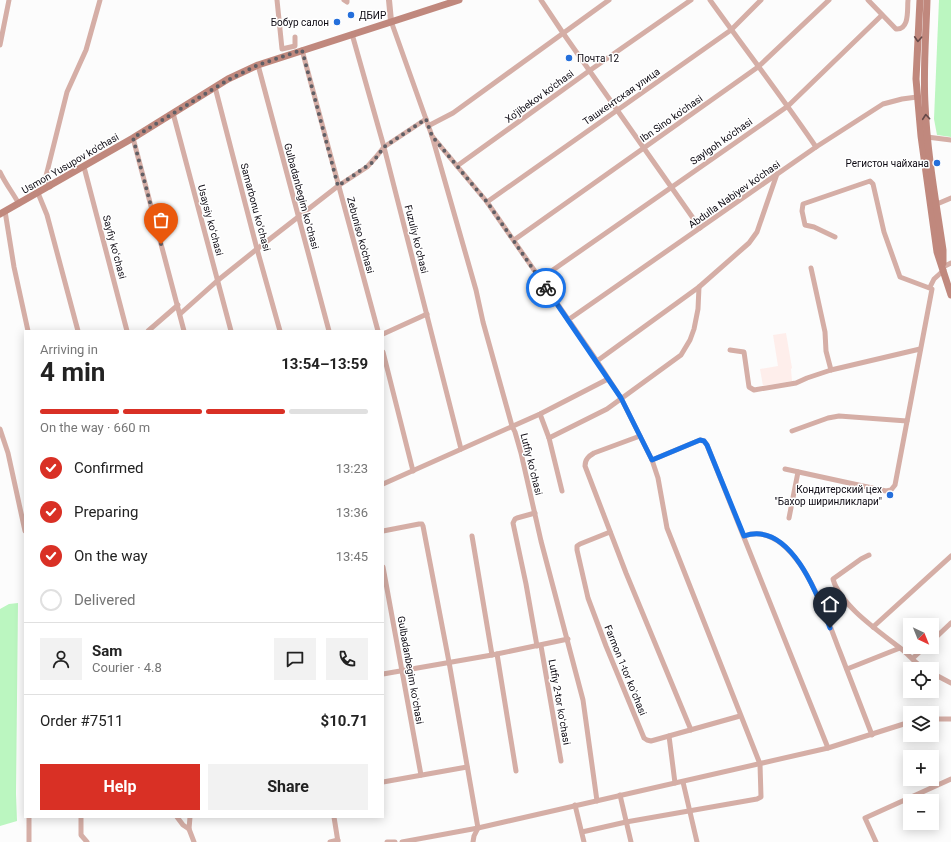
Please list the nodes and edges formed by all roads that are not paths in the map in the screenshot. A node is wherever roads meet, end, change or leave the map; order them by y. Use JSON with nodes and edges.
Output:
{"nodes":[{"id":1,"x":9,"y":0,"type":"edge"},
{"id":2,"x":100,"y":0,"type":"edge"},
{"id":3,"x":277,"y":0,"type":"edge"},
{"id":4,"x":344,"y":0,"type":"edge"},
{"id":5,"x":347,"y":0,"type":"edge"},
{"id":6,"x":389,"y":0,"type":"edge"},
{"id":7,"x":459,"y":0,"type":"edge"},
{"id":8,"x":541,"y":0,"type":"edge"},
{"id":9,"x":609,"y":0,"type":"edge"},
{"id":10,"x":691,"y":0,"type":"edge"},
{"id":11,"x":710,"y":0,"type":"edge"},
{"id":12,"x":761,"y":0,"type":"edge"},
{"id":13,"x":829,"y":0,"type":"edge"},
{"id":14,"x":868,"y":0,"type":"edge"},
{"id":15,"x":908,"y":0,"type":"edge"},
{"id":16,"x":920,"y":0,"type":"edge"},
{"id":17,"x":927,"y":0,"type":"edge"},
{"id":18,"x":882,"y":15,"type":"junction"},
{"id":19,"x":392,"y":21,"type":"junction"},
{"id":20,"x":731,"y":30,"type":"junction"},
{"id":21,"x":352,"y":34,"type":"junction"},
{"id":22,"x":563,"y":34,"type":"junction"},
{"id":23,"x":294,"y":37,"type":"dead end"},
{"id":24,"x":0,"y":45,"type":"edge"},
{"id":25,"x":302,"y":50,"type":"junction"},
{"id":26,"x":258,"y":65,"type":"junction"},
{"id":27,"x":758,"y":67,"type":"junction"},
{"id":28,"x":589,"y":71,"type":"junction"},
{"id":29,"x":215,"y":87,"type":"junction"},
{"id":30,"x":917,"y":97,"type":"junction"},
{"id":31,"x":788,"y":106,"type":"junction"},
{"id":32,"x":617,"y":110,"type":"junction"},
{"id":33,"x":173,"y":113,"type":"junction"},
{"id":34,"x":426,"y":119,"type":"junction"},
{"id":35,"x":428,"y":126,"type":"junction"},
{"id":36,"x":432,"y":136,"type":"junction"},
{"id":37,"x":927,"y":137,"type":"junction"},
{"id":38,"x":133,"y":138,"type":"junction"},
{"id":39,"x":951,"y":140,"type":"edge"},
{"id":40,"x":384,"y":147,"type":"junction"},
{"id":41,"x":816,"y":147,"type":"junction"},
{"id":42,"x":644,"y":148,"type":"junction"},
{"id":43,"x":458,"y":166,"type":"junction"},
{"id":44,"x":84,"y":167,"type":"junction"},
{"id":45,"x":0,"y":172,"type":"edge"},
{"id":46,"x":777,"y":174,"type":"junction"},
{"id":47,"x":338,"y":186,"type":"junction"},
{"id":48,"x":671,"y":186,"type":"junction"},
{"id":49,"x":50,"y":187,"type":"junction"},
{"id":50,"x":38,"y":193,"type":"junction"},
{"id":51,"x":951,"y":198,"type":"edge"},
{"id":52,"x":487,"y":202,"type":"junction"},
{"id":53,"x":19,"y":204,"type":"junction"},
{"id":54,"x":937,"y":204,"type":"junction"},
{"id":55,"x":3,"y":213,"type":"edge"},
{"id":56,"x":298,"y":218,"type":"junction"},
{"id":57,"x":700,"y":228,"type":"junction"},
{"id":58,"x":835,"y":237,"type":"dead end"},
{"id":59,"x":514,"y":240,"type":"junction"},
{"id":60,"x":257,"y":249,"type":"junction"},
{"id":61,"x":951,"y":263,"type":"edge"},
{"id":62,"x":812,"y":268,"type":"dead end"},
{"id":63,"x":943,"y":268,"type":"junction"},
{"id":64,"x":540,"y":279,"type":"junction"},
{"id":65,"x":217,"y":281,"type":"junction"},
{"id":66,"x":699,"y":286,"type":"junction"},
{"id":67,"x":930,"y":287,"type":"junction"},
{"id":68,"x":950,"y":291,"type":"edge"},
{"id":69,"x":178,"y":305,"type":"junction"},
{"id":70,"x":180,"y":314,"type":"junction"},
{"id":71,"x":427,"y":314,"type":"junction"},
{"id":72,"x":568,"y":320,"type":"junction"},
{"id":73,"x":28,"y":330,"type":"edge"},
{"id":74,"x":78,"y":330,"type":"edge"},
{"id":75,"x":127,"y":330,"type":"edge"},
{"id":76,"x":149,"y":330,"type":"edge"},
{"id":77,"x":184,"y":330,"type":"edge"},
{"id":78,"x":231,"y":330,"type":"edge"},
{"id":79,"x":280,"y":330,"type":"edge"},
{"id":80,"x":329,"y":330,"type":"edge"},
{"id":81,"x":378,"y":330,"type":"edge"},
{"id":82,"x":384,"y":334,"type":"edge"},
{"id":83,"x":920,"y":349,"type":"junction"},
{"id":84,"x":730,"y":350,"type":"dead end"},
{"id":85,"x":384,"y":356,"type":"edge"},
{"id":86,"x":597,"y":362,"type":"junction"},
{"id":87,"x":831,"y":370,"type":"junction"},
{"id":88,"x":608,"y":379,"type":"junction"},
{"id":89,"x":621,"y":398,"type":"junction"},
{"id":90,"x":540,"y":414,"type":"junction"},
{"id":91,"x":907,"y":421,"type":"junction"},
{"id":92,"x":512,"y":426,"type":"junction"},
{"id":93,"x":0,"y":428,"type":"edge"},
{"id":94,"x":792,"y":431,"type":"dead end"},
{"id":95,"x":640,"y":436,"type":"junction"},
{"id":96,"x":549,"y":438,"type":"junction"},
{"id":97,"x":461,"y":449,"type":"junction"},
{"id":98,"x":652,"y":460,"type":"junction"},
{"id":99,"x":785,"y":469,"type":"dead end"},
{"id":100,"x":413,"y":471,"type":"junction"},
{"id":101,"x":798,"y":472,"type":"junction"},
{"id":102,"x":384,"y":484,"type":"edge"},
{"id":103,"x":562,"y":491,"type":"dead end"},
{"id":104,"x":535,"y":513,"type":"junction"},
{"id":105,"x":789,"y":518,"type":"dead end"},
{"id":106,"x":24,"y":526,"type":"edge"},
{"id":107,"x":384,"y":531,"type":"edge"},
{"id":108,"x":610,"y":532,"type":"junction"},
{"id":109,"x":472,"y":536,"type":"dead end"},
{"id":110,"x":744,"y":536,"type":"junction"},
{"id":111,"x":869,"y":555,"type":"dead end"},
{"id":112,"x":951,"y":556,"type":"edge"},
{"id":113,"x":384,"y":572,"type":"edge"},
{"id":114,"x":837,"y":589,"type":"junction"},
{"id":115,"x":820,"y":600,"type":"junction"},
{"id":116,"x":951,"y":623,"type":"edge"},
{"id":117,"x":873,"y":627,"type":"junction"},
{"id":118,"x":939,"y":634,"type":"edge"},
{"id":119,"x":568,"y":639,"type":"junction"},
{"id":120,"x":539,"y":646,"type":"junction"},
{"id":121,"x":900,"y":648,"type":"junction"},
{"id":122,"x":917,"y":654,"type":"edge"},
{"id":123,"x":494,"y":655,"type":"junction"},
{"id":124,"x":913,"y":658,"type":"junction"},
{"id":125,"x":449,"y":662,"type":"junction"},
{"id":126,"x":917,"y":662,"type":"edge"},
{"id":127,"x":846,"y":669,"type":"junction"},
{"id":128,"x":402,"y":670,"type":"junction"},
{"id":129,"x":384,"y":674,"type":"edge"},
{"id":130,"x":939,"y":677,"type":"edge"},
{"id":131,"x":951,"y":683,"type":"edge"},
{"id":132,"x":740,"y":716,"type":"junction"},
{"id":133,"x":939,"y":719,"type":"edge"},
{"id":134,"x":951,"y":719,"type":"edge"},
{"id":135,"x":903,"y":724,"type":"edge"},
{"id":136,"x":691,"y":730,"type":"junction"},
{"id":137,"x":872,"y":735,"type":"junction"},
{"id":138,"x":669,"y":736,"type":"junction"},
{"id":139,"x":828,"y":748,"type":"junction"},
{"id":140,"x":561,"y":760,"type":"dead end"},
{"id":141,"x":760,"y":764,"type":"junction"},
{"id":142,"x":467,"y":767,"type":"junction"},
{"id":143,"x":516,"y":771,"type":"dead end"},
{"id":144,"x":421,"y":775,"type":"junction"},
{"id":145,"x":951,"y":779,"type":"edge"},
{"id":146,"x":384,"y":782,"type":"edge"},
{"id":147,"x":683,"y":782,"type":"junction"},
{"id":148,"x":675,"y":783,"type":"junction"},
{"id":149,"x":620,"y":796,"type":"junction"},
{"id":150,"x":597,"y":801,"type":"junction"},
{"id":151,"x":575,"y":805,"type":"junction"},
{"id":152,"x":690,"y":810,"type":"junction"},
{"id":153,"x":29,"y":818,"type":"edge"},
{"id":154,"x":81,"y":818,"type":"edge"},
{"id":155,"x":178,"y":818,"type":"edge"},
{"id":156,"x":190,"y":818,"type":"edge"},
{"id":157,"x":334,"y":818,"type":"edge"},
{"id":158,"x":626,"y":822,"type":"junction"},
{"id":159,"x":478,"y":828,"type":"junction"},
{"id":160,"x":188,"y":829,"type":"junction"},
{"id":161,"x":582,"y":832,"type":"junction"},
{"id":162,"x":338,"y":841,"type":"edge"},
{"id":163,"x":29,"y":842,"type":"edge"},
{"id":164,"x":87,"y":842,"type":"edge"},
{"id":165,"x":194,"y":842,"type":"edge"},
{"id":166,"x":330,"y":842,"type":"edge"},
{"id":167,"x":388,"y":842,"type":"edge"},
{"id":168,"x":395,"y":842,"type":"edge"},
{"id":169,"x":402,"y":842,"type":"edge"},
{"id":170,"x":473,"y":842,"type":"edge"},
{"id":171,"x":584,"y":842,"type":"edge"},
{"id":172,"x":631,"y":842,"type":"edge"},
{"id":173,"x":697,"y":842,"type":"edge"},
{"id":174,"x":876,"y":842,"type":"edge"}],
"edges":[{"from":1,"to":24,"type":"street"},
{"from":2,"to":49,"type":"street"},
{"from":3,"to":23,"type":"street"},
{"from":4,"to":5,"type":"street"},
{"from":6,"to":19,"type":"street"},
{"from":7,"to":19,"type":"main road","name":"Usmon Yusupov ko'chasi"},
{"from":8,"to":22,"type":"street"},
{"from":9,"to":22,"type":"street"},
{"from":10,"to":28,"type":"street","name":"Xo'jibekov ko'chasi"},
{"from":11,"to":20,"type":"street"},
{"from":12,"to":20,"type":"street","name":"Ташкентская улица"},
{"from":13,"to":27,"type":"street","name":"Ibn Sino ko'chasi"},
{"from":14,"to":18,"type":"street"},
{"from":15,"to":18,"type":"street"},
{"from":16,"to":30,"type":"main road","one_way":true},
{"from":37,"to":17,"type":"main road","one_way":true},
{"from":18,"to":31,"type":"street","name":"Saylgoh ko'chasi"},
{"from":19,"to":21,"type":"main road","name":"Usmon Yusupov ko'chasi"},
{"from":19,"to":34,"type":"street"},
{"from":20,"to":27,"type":"street"},
{"from":20,"to":32,"type":"street","name":"Ташкентская улица"},
{"from":21,"to":25,"type":"main road","name":"Usmon Yusupov ko'chasi"},
{"from":21,"to":40,"type":"street","name":"Fuzuliy koʻchasi"},
{"from":22,"to":28,"type":"street"},
{"from":22,"to":35,"type":"street"},
{"from":25,"to":26,"type":"main road","name":"Usmon Yusupov ko'chasi"},
{"from":25,"to":47,"type":"street","name":"Zebuniso ko'chasi"},
{"from":26,"to":29,"type":"main road","name":"Usmon Yusupov ko'chasi"},
{"from":26,"to":56,"type":"street","name":"Gulbadanbegim koʻchasi"},
{"from":27,"to":31,"type":"street"},
{"from":27,"to":42,"type":"street","name":"Ibn Sino ko'chasi"},
{"from":28,"to":32,"type":"street"},
{"from":28,"to":43,"type":"street","name":"Xo'jibekov ko'chasi"},
{"from":29,"to":33,"type":"main road","name":"Usmon Yusupov ko'chasi"},
{"from":29,"to":60,"type":"street","name":"Samarbonu koʻchasi"},
{"from":30,"to":41,"type":"street","name":"Abdulla Nabiyev ko'chasi"},
{"from":30,"to":63,"type":"main road"},
{"from":31,"to":41,"type":"street"},
{"from":31,"to":48,"type":"street","name":"Saylgoh ko'chasi"},
{"from":32,"to":42,"type":"street"},
{"from":32,"to":52,"type":"street","name":"Ташкентская улица"},
{"from":33,"to":38,"type":"main road","name":"Usmon Yusupov ko'chasi"},
{"from":33,"to":65,"type":"street","name":"Usaysiy koʻchasi"},
{"from":34,"to":35,"type":"street"},
{"from":34,"to":40,"type":"street"},
{"from":35,"to":36,"type":"street"},
{"from":36,"to":43,"type":"street"},
{"from":36,"to":92,"type":"street","name":"Lutfiy koʻchasi"},
{"from":37,"to":39,"type":"street"},
{"from":37,"to":54,"type":"main road"},
{"from":38,"to":44,"type":"main road","name":"Usmon Yusupov ko'chasi"},
{"from":38,"to":69,"type":"street"},
{"from":40,"to":47,"type":"street"},
{"from":40,"to":71,"type":"street","name":"Fuzuliy koʻchasi"},
{"from":41,"to":46,"type":"street","name":"Abdulla Nabiyev ko'chasi"},
{"from":42,"to":48,"type":"street"},
{"from":42,"to":59,"type":"street","name":"Ibn Sino ko'chasi"},
{"from":43,"to":52,"type":"street"},
{"from":44,"to":49,"type":"main road","name":"Usmon Yusupov ko'chasi"},
{"from":44,"to":75,"type":"street","name":"Sayfiy koʻchasi"},
{"from":45,"to":53,"type":"street"},
{"from":46,"to":57,"type":"street","name":"Abdulla Nabiyev ko'chasi"},
{"from":46,"to":66,"type":"street"},
{"from":47,"to":56,"type":"street"},
{"from":47,"to":81,"type":"street","name":"Zebuniso ko'chasi"},
{"from":48,"to":57,"type":"street"},
{"from":48,"to":64,"type":"street","name":"Saylgoh ko'chasi"},
{"from":49,"to":50,"type":"main road","name":"Usmon Yusupov ko'chasi"},
{"from":50,"to":53,"type":"main road","name":"Usmon Yusupov ko'chasi"},
{"from":50,"to":74,"type":"street"},
{"from":51,"to":54,"type":"street"},
{"from":52,"to":59,"type":"street"},
{"from":53,"to":55,"type":"main road","name":"Usmon Yusupov ko'chasi"},
{"from":54,"to":63,"type":"main road"},
{"from":55,"to":73,"type":"street"},
{"from":56,"to":60,"type":"street"},
{"from":56,"to":80,"type":"street","name":"Gulbadanbegim koʻchasi"},
{"from":57,"to":72,"type":"street","name":"Abdulla Nabiyev ko'chasi"},
{"from":58,"to":67,"type":"street"},
{"from":59,"to":64,"type":"street"},
{"from":60,"to":65,"type":"street"},
{"from":60,"to":79,"type":"street","name":"Samarbonu koʻchasi"},
{"from":61,"to":63,"type":"street"},
{"from":62,"to":87,"type":"street"},
{"from":63,"to":67,"type":"street"},
{"from":63,"to":68,"type":"main road"},
{"from":64,"to":72,"type":"street"},
{"from":65,"to":70,"type":"street"},
{"from":65,"to":78,"type":"street","name":"Usaysiy koʻchasi"},
{"from":66,"to":86,"type":"street"},
{"from":66,"to":89,"type":"street"},
{"from":67,"to":83,"type":"street"},
{"from":69,"to":70,"type":"street"},
{"from":69,"to":76,"type":"street"},
{"from":70,"to":77,"type":"street"},
{"from":71,"to":82,"type":"street"},
{"from":71,"to":97,"type":"street","name":"Fuzuliy koʻchasi"},
{"from":72,"to":86,"type":"street"},
{"from":83,"to":87,"type":"street"},
{"from":83,"to":91,"type":"street"},
{"from":84,"to":87,"type":"street"},
{"from":85,"to":100,"type":"street"},
{"from":86,"to":88,"type":"street"},
{"from":88,"to":89,"type":"street"},
{"from":88,"to":90,"type":"street"},
{"from":89,"to":95,"type":"street"},
{"from":89,"to":96,"type":"street"},
{"from":90,"to":92,"type":"street"},
{"from":90,"to":96,"type":"street"},
{"from":91,"to":94,"type":"street"},
{"from":91,"to":101,"type":"street"},
{"from":92,"to":97,"type":"street"},
{"from":92,"to":104,"type":"street","name":"Lutfiy koʻchasi"},
{"from":93,"to":106,"type":"street"},
{"from":95,"to":98,"type":"street"},
{"from":95,"to":108,"type":"street"},
{"from":96,"to":103,"type":"street"},
{"from":97,"to":100,"type":"street"},
{"from":98,"to":110,"type":"street"},
{"from":98,"to":132,"type":"street"},
{"from":99,"to":101,"type":"street"},
{"from":100,"to":102,"type":"street"},
{"from":101,"to":105,"type":"street"},
{"from":104,"to":119,"type":"street","name":"Lutfiy koʻchasi"},
{"from":104,"to":120,"type":"street","name":"Lutfiy 2-tor koʻchasi"},
{"from":107,"to":125,"type":"street"},
{"from":108,"to":136,"type":"street"},
{"from":108,"to":138,"type":"street","name":"Farmon 1-tor koʻchasi"},
{"from":109,"to":123,"type":"street"},
{"from":110,"to":115,"type":"street"},
{"from":110,"to":139,"type":"street"},
{"from":111,"to":114,"type":"street"},
{"from":112,"to":117,"type":"street"},
{"from":113,"to":128,"type":"street","name":"Gulbadanbegim koʻchasi"},
{"from":114,"to":115,"type":"street"},
{"from":114,"to":117,"type":"street"},
{"from":115,"to":127,"type":"street"},
{"from":116,"to":118,"type":"street"},
{"from":117,"to":121,"type":"street"},
{"from":119,"to":120,"type":"street"},
{"from":119,"to":150,"type":"street","name":"Lutfiy koʻchasi"},
{"from":120,"to":123,"type":"street"},
{"from":120,"to":140,"type":"street","name":"Lutfiy 2-tor koʻchasi"},
{"from":121,"to":124,"type":"street"},
{"from":121,"to":127,"type":"street"},
{"from":122,"to":124,"type":"street"},
{"from":123,"to":125,"type":"street"},
{"from":123,"to":143,"type":"street"},
{"from":124,"to":126,"type":"street"},
{"from":125,"to":128,"type":"street"},
{"from":125,"to":142,"type":"street"},
{"from":127,"to":137,"type":"street"},
{"from":128,"to":129,"type":"street"},
{"from":128,"to":144,"type":"street","name":"Gulbadanbegim koʻchasi"},
{"from":130,"to":131,"type":"street"},
{"from":132,"to":136,"type":"street","name":"Farmon 1-tor koʻchasi"},
{"from":132,"to":141,"type":"street"},
{"from":133,"to":134,"type":"street"},
{"from":135,"to":137,"type":"street"},
{"from":136,"to":138,"type":"street","name":"Farmon 1-tor koʻchasi"},
{"from":137,"to":139,"type":"street"},
{"from":138,"to":148,"type":"street"},
{"from":139,"to":141,"type":"street"},
{"from":141,"to":147,"type":"street"},
{"from":141,"to":152,"type":"street"},
{"from":142,"to":144,"type":"street"},
{"from":142,"to":159,"type":"street"},
{"from":144,"to":146,"type":"street"},
{"from":145,"to":174,"type":"street"},
{"from":147,"to":148,"type":"street"},
{"from":147,"to":152,"type":"street"},
{"from":148,"to":149,"type":"street"},
{"from":149,"to":150,"type":"street"},
{"from":149,"to":158,"type":"street"},
{"from":150,"to":151,"type":"street"},
{"from":151,"to":159,"type":"street"},
{"from":151,"to":161,"type":"street"},
{"from":152,"to":158,"type":"street"},
{"from":152,"to":173,"type":"street"},
{"from":153,"to":163,"type":"street"},
{"from":154,"to":164,"type":"street"},
{"from":155,"to":160,"type":"street"},
{"from":156,"to":160,"type":"street"},
{"from":157,"to":162,"type":"street"},
{"from":158,"to":161,"type":"street"},
{"from":158,"to":172,"type":"street"},
{"from":159,"to":169,"type":"street"},
{"from":159,"to":170,"type":"street"},
{"from":160,"to":165,"type":"street"},
{"from":161,"to":171,"type":"street"},
{"from":162,"to":166,"type":"street"},
{"from":167,"to":168,"type":"street"}]}
